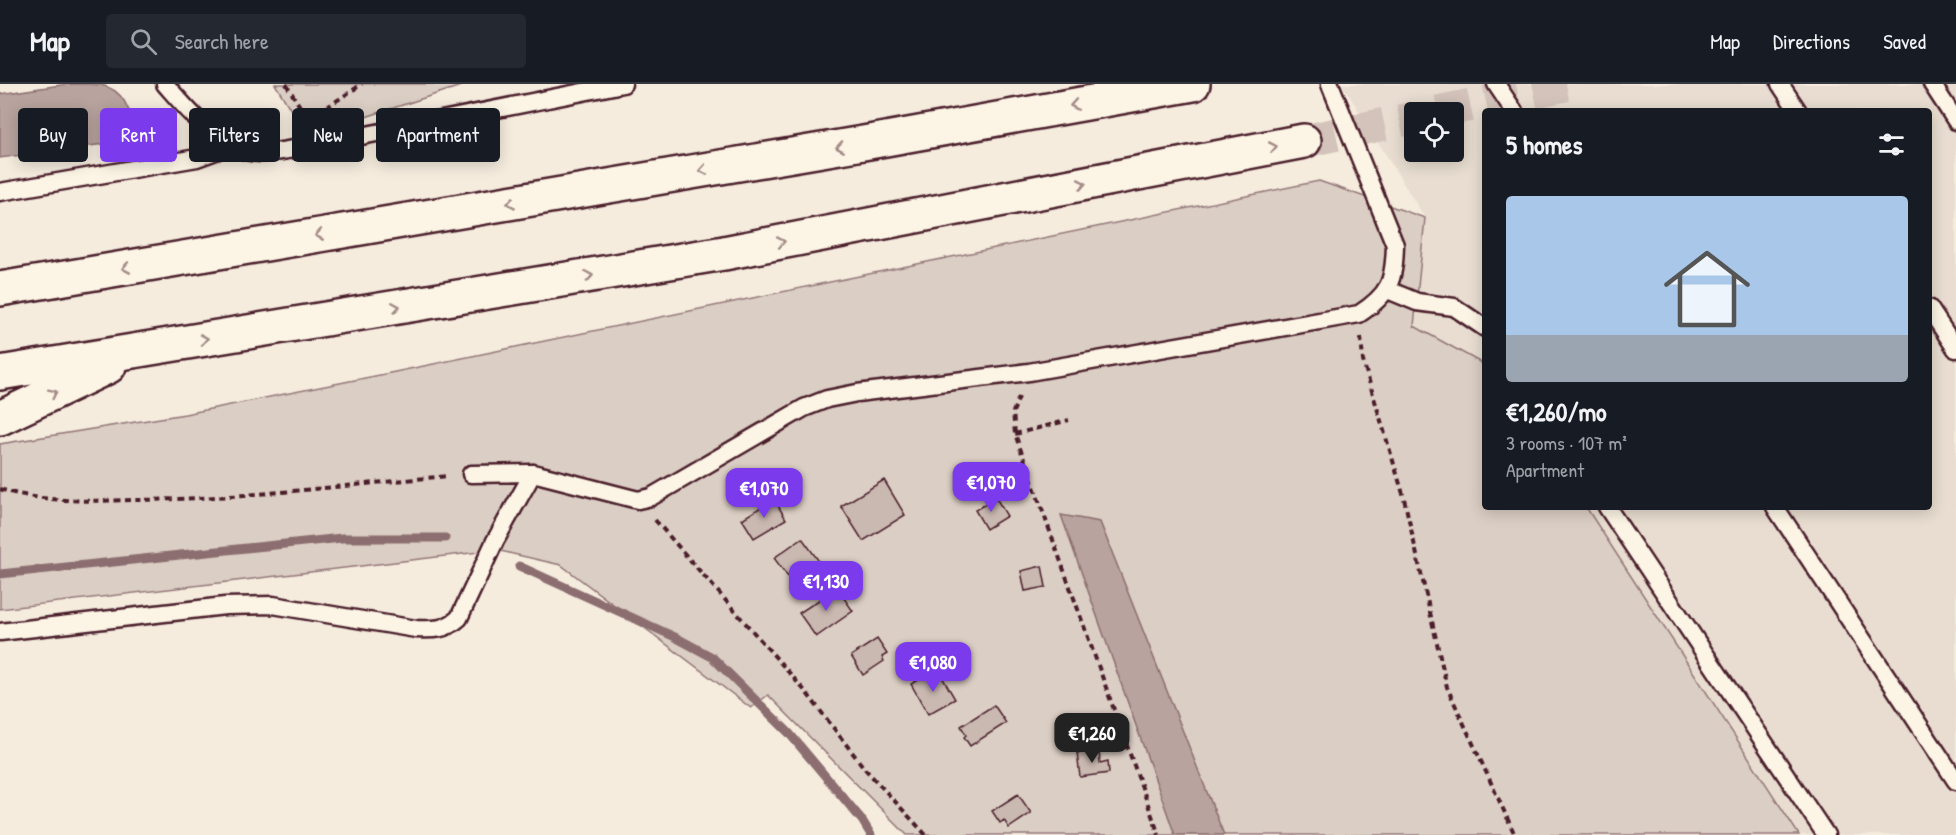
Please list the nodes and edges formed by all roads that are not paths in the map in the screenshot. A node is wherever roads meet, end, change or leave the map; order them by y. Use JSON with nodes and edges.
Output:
{"nodes":[{"id":1,"x":165,"y":84,"type":"edge"},
{"id":2,"x":623,"y":84,"type":"edge"},
{"id":3,"x":1193,"y":84,"type":"edge"},
{"id":4,"x":1330,"y":84,"type":"edge"},
{"id":5,"x":1496,"y":84,"type":"edge"},
{"id":6,"x":1779,"y":84,"type":"edge"},
{"id":7,"x":1932,"y":84,"type":"edge"},
{"id":8,"x":1512,"y":108,"type":"edge"},
{"id":9,"x":1795,"y":108,"type":"edge"},
{"id":10,"x":189,"y":112,"type":"edge"},
{"id":11,"x":1956,"y":121,"type":"edge"},
{"id":12,"x":1304,"y":141,"type":"tunnel mouth"},
{"id":13,"x":280,"y":151,"type":"edge"},
{"id":14,"x":189,"y":159,"type":"edge"},
{"id":15,"x":0,"y":192,"type":"edge"},
{"id":16,"x":0,"y":289,"type":"edge"},
{"id":17,"x":1388,"y":290,"type":"junction"},
{"id":18,"x":1932,"y":313,"type":"edge"},
{"id":19,"x":1482,"y":326,"type":"edge"},
{"id":20,"x":146,"y":349,"type":"junction"},
{"id":21,"x":1956,"y":349,"type":"edge"},
{"id":22,"x":0,"y":373,"type":"edge"},
{"id":23,"x":0,"y":418,"type":"edge"},
{"id":24,"x":533,"y":473,"type":"junction"},
{"id":25,"x":471,"y":474,"type":"road end"},
{"id":26,"x":1609,"y":510,"type":"edge"},
{"id":27,"x":1777,"y":510,"type":"edge"},
{"id":28,"x":0,"y":632,"type":"edge"},
{"id":29,"x":1956,"y":781,"type":"edge"},
{"id":30,"x":1827,"y":835,"type":"edge"}],
"edges":[{"from":1,"to":10,"type":"lane"},
{"from":2,"to":13,"type":"lane"},
{"from":3,"to":16,"type":"highway","one_way":true},
{"from":4,"to":17,"type":"lane"},
{"from":5,"to":8,"type":"lane"},
{"from":6,"to":9,"type":"lane"},
{"from":7,"to":11,"type":"lane"},
{"from":20,"to":12,"type":"highway","one_way":true},
{"from":14,"to":15,"type":"lane"},
{"from":17,"to":19,"type":"lane"},
{"from":17,"to":24,"type":"lane"},
{"from":18,"to":21,"type":"lane"},
{"from":20,"to":22,"type":"highway"},
{"from":23,"to":20,"type":"highway","one_way":true},
{"from":24,"to":25,"type":"lane"},
{"from":24,"to":28,"type":"lane"},
{"from":26,"to":30,"type":"lane"},
{"from":27,"to":29,"type":"lane"}]}
